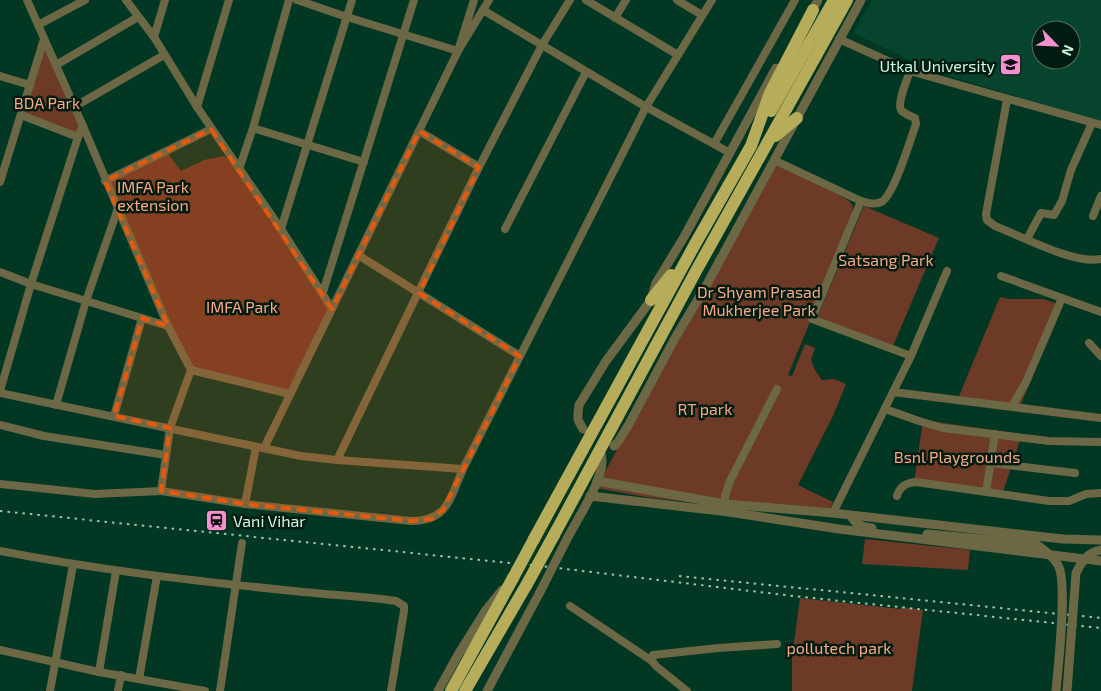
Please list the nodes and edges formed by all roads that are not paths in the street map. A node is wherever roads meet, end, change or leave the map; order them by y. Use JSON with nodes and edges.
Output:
{"nodes":[{"id":1,"x":27,"y":0,"type":"edge"},
{"id":2,"x":85,"y":0,"type":"edge"},
{"id":3,"x":126,"y":0,"type":"edge"},
{"id":4,"x":165,"y":0,"type":"edge"},
{"id":5,"x":229,"y":0,"type":"edge"},
{"id":6,"x":289,"y":0,"type":"edge"},
{"id":7,"x":296,"y":0,"type":"edge"},
{"id":8,"x":352,"y":0,"type":"edge"},
{"id":9,"x":414,"y":0,"type":"edge"},
{"id":10,"x":474,"y":0,"type":"edge"},
{"id":11,"x":489,"y":0,"type":"edge"},
{"id":12,"x":570,"y":0,"type":"edge"},
{"id":13,"x":586,"y":0,"type":"edge"},
{"id":14,"x":626,"y":0,"type":"edge"},
{"id":15,"x":677,"y":0,"type":"edge"},
{"id":16,"x":712,"y":0,"type":"edge"},
{"id":17,"x":796,"y":0,"type":"edge"},
{"id":18,"x":834,"y":0,"type":"edge"},
{"id":19,"x":847,"y":0,"type":"edge"},
{"id":20,"x":861,"y":0,"type":"edge"},
{"id":21,"x":815,"y":5,"type":"edge"},
{"id":22,"x":483,"y":10,"type":"junction"},
{"id":23,"x":702,"y":16,"type":"junction"},
{"id":24,"x":138,"y":17,"type":"junction"},
{"id":25,"x":347,"y":17,"type":"junction"},
{"id":26,"x":615,"y":18,"type":"junction"},
{"id":27,"x":38,"y":25,"type":"junction"},
{"id":28,"x":404,"y":34,"type":"junction"},
{"id":29,"x":154,"y":37,"type":"junction"},
{"id":30,"x":44,"y":39,"type":"junction"},
{"id":31,"x":839,"y":39,"type":"junction"},
{"id":32,"x":542,"y":45,"type":"junction"},
{"id":33,"x":458,"y":51,"type":"junction"},
{"id":34,"x":164,"y":55,"type":"junction"},
{"id":35,"x":678,"y":55,"type":"junction"},
{"id":36,"x":56,"y":65,"type":"junction"},
{"id":37,"x":910,"y":71,"type":"junction"},
{"id":38,"x":586,"y":72,"type":"junction"},
{"id":39,"x":0,"y":76,"type":"edge"},
{"id":40,"x":30,"y":85,"type":"junction"},
{"id":41,"x":1007,"y":100,"type":"junction"},
{"id":42,"x":74,"y":107,"type":"junction"},
{"id":43,"x":198,"y":108,"type":"junction"},
{"id":44,"x":646,"y":108,"type":"junction"},
{"id":45,"x":792,"y":114,"type":"junction"},
{"id":46,"x":20,"y":115,"type":"junction"},
{"id":47,"x":1092,"y":123,"type":"junction"},
{"id":48,"x":1101,"y":125,"type":"edge"},
{"id":49,"x":84,"y":126,"type":"junction"},
{"id":50,"x":253,"y":128,"type":"junction"},
{"id":51,"x":211,"y":129,"type":"junction"},
{"id":52,"x":419,"y":130,"type":"junction"},
{"id":53,"x":78,"y":137,"type":"junction"},
{"id":54,"x":307,"y":144,"type":"junction"},
{"id":55,"x":714,"y":144,"type":"junction"},
{"id":56,"x":751,"y":146,"type":"junction"},
{"id":57,"x":730,"y":153,"type":"junction"},
{"id":58,"x":774,"y":160,"type":"junction"},
{"id":59,"x":364,"y":162,"type":"junction"},
{"id":60,"x":479,"y":168,"type":"junction"},
{"id":61,"x":239,"y":169,"type":"junction"},
{"id":62,"x":106,"y":181,"type":"junction"},
{"id":63,"x":0,"y":182,"type":"edge"},
{"id":64,"x":1101,"y":196,"type":"edge"},
{"id":65,"x":861,"y":201,"type":"junction"},
{"id":66,"x":118,"y":208,"type":"junction"},
{"id":67,"x":1093,"y":216,"type":"dead end"},
{"id":68,"x":280,"y":229,"type":"junction"},
{"id":69,"x":505,"y":229,"type":"dead end"},
{"id":70,"x":1027,"y":239,"type":"junction"},
{"id":71,"x":694,"y":246,"type":"junction"},
{"id":72,"x":358,"y":255,"type":"junction"},
{"id":73,"x":1101,"y":259,"type":"edge"},
{"id":74,"x":947,"y":271,"type":"dead end"},
{"id":75,"x":0,"y":272,"type":"edge"},
{"id":76,"x":1000,"y":276,"type":"dead end"},
{"id":77,"x":31,"y":284,"type":"junction"},
{"id":78,"x":323,"y":292,"type":"junction"},
{"id":79,"x":420,"y":293,"type":"junction"},
{"id":80,"x":1062,"y":298,"type":"junction"},
{"id":81,"x":651,"y":300,"type":"junction"},
{"id":82,"x":86,"y":301,"type":"junction"},
{"id":83,"x":332,"y":309,"type":"junction"},
{"id":84,"x":1101,"y":312,"type":"edge"},
{"id":85,"x":142,"y":318,"type":"junction"},
{"id":86,"x":168,"y":326,"type":"junction"},
{"id":87,"x":1089,"y":343,"type":"dead end"},
{"id":88,"x":520,"y":356,"type":"junction"},
{"id":89,"x":911,"y":356,"type":"junction"},
{"id":90,"x":1101,"y":356,"type":"edge"},
{"id":91,"x":4,"y":359,"type":"edge"},
{"id":92,"x":191,"y":370,"type":"junction"},
{"id":93,"x":776,"y":389,"type":"dead end"},
{"id":94,"x":0,"y":392,"type":"edge"},
{"id":95,"x":893,"y":392,"type":"junction"},
{"id":96,"x":290,"y":394,"type":"junction"},
{"id":97,"x":56,"y":405,"type":"junction"},
{"id":98,"x":1012,"y":406,"type":"junction"},
{"id":99,"x":885,"y":408,"type":"junction"},
{"id":100,"x":114,"y":416,"type":"junction"},
{"id":101,"x":1101,"y":418,"type":"edge"},
{"id":102,"x":0,"y":425,"type":"edge"},
{"id":103,"x":170,"y":428,"type":"junction"},
{"id":104,"x":583,"y":429,"type":"dead end"},
{"id":105,"x":995,"y":434,"type":"junction"},
{"id":106,"x":1101,"y":442,"type":"edge"},
{"id":107,"x":614,"y":446,"type":"dead end"},
{"id":108,"x":260,"y":448,"type":"junction"},
{"id":109,"x":600,"y":449,"type":"junction"},
{"id":110,"x":166,"y":456,"type":"junction"},
{"id":111,"x":337,"y":460,"type":"junction"},
{"id":112,"x":991,"y":463,"type":"junction"},
{"id":113,"x":463,"y":468,"type":"junction"},
{"id":114,"x":1075,"y":473,"type":"dead end"},
{"id":115,"x":597,"y":481,"type":"junction"},
{"id":116,"x":0,"y":484,"type":"edge"},
{"id":117,"x":161,"y":490,"type":"junction"},
{"id":118,"x":986,"y":492,"type":"junction"},
{"id":119,"x":1101,"y":493,"type":"edge"},
{"id":120,"x":590,"y":496,"type":"junction"},
{"id":121,"x":897,"y":496,"type":"dead end"},
{"id":122,"x":245,"y":504,"type":"junction"},
{"id":123,"x":725,"y":504,"type":"junction"},
{"id":124,"x":833,"y":513,"type":"junction"},
{"id":125,"x":851,"y":516,"type":"junction"},
{"id":126,"x":864,"y":527,"type":"junction"},
{"id":127,"x":849,"y":531,"type":"junction"},
{"id":128,"x":1101,"y":540,"type":"edge"},
{"id":129,"x":242,"y":543,"type":"dead end"},
{"id":130,"x":1101,"y":550,"type":"edge"},
{"id":131,"x":0,"y":551,"type":"edge"},
{"id":132,"x":1101,"y":561,"type":"edge"},
{"id":133,"x":73,"y":565,"type":"junction"},
{"id":134,"x":116,"y":571,"type":"junction"},
{"id":135,"x":157,"y":576,"type":"junction"},
{"id":136,"x":511,"y":580,"type":"junction"},
{"id":137,"x":236,"y":585,"type":"junction"},
{"id":138,"x":570,"y":606,"type":"dead end"},
{"id":139,"x":777,"y":644,"type":"dead end"},
{"id":140,"x":0,"y":650,"type":"edge"},
{"id":141,"x":652,"y":661,"type":"junction"},
{"id":142,"x":55,"y":662,"type":"junction"},
{"id":143,"x":99,"y":672,"type":"junction"},
{"id":144,"x":121,"y":675,"type":"junction"},
{"id":145,"x":139,"y":679,"type":"junction"},
{"id":146,"x":50,"y":691,"type":"edge"},
{"id":147,"x":118,"y":691,"type":"edge"},
{"id":148,"x":201,"y":691,"type":"edge"},
{"id":149,"x":220,"y":691,"type":"edge"},
{"id":150,"x":391,"y":691,"type":"edge"},
{"id":151,"x":438,"y":691,"type":"edge"},
{"id":152,"x":451,"y":691,"type":"edge"},
{"id":153,"x":464,"y":691,"type":"edge"},
{"id":154,"x":487,"y":691,"type":"edge"},
{"id":155,"x":687,"y":691,"type":"edge"},
{"id":156,"x":1056,"y":691,"type":"edge"},
{"id":157,"x":1067,"y":691,"type":"edge"}],
"edges":[{"from":1,"to":27,"type":"street"},
{"from":2,"to":27,"type":"street"},
{"from":3,"to":24,"type":"street"},
{"from":4,"to":29,"type":"street"},
{"from":5,"to":43,"type":"street"},
{"from":6,"to":50,"type":"street"},
{"from":7,"to":25,"type":"street"},
{"from":8,"to":25,"type":"street"},
{"from":9,"to":28,"type":"street"},
{"from":10,"to":33,"type":"street"},
{"from":11,"to":22,"type":"street"},
{"from":12,"to":32,"type":"street"},
{"from":13,"to":26,"type":"street"},
{"from":14,"to":26,"type":"street"},
{"from":15,"to":23,"type":"street"},
{"from":16,"to":23,"type":"street"},
{"from":17,"to":55,"type":"street"},
{"from":18,"to":56,"type":"highway"},
{"from":19,"to":45,"type":"highway"},
{"from":20,"to":31,"type":"street"},
{"from":21,"to":56,"type":"highway"},
{"from":21,"to":57,"type":"street"},
{"from":22,"to":32,"type":"street"},
{"from":22,"to":33,"type":"street"},
{"from":23,"to":35,"type":"street"},
{"from":24,"to":29,"type":"street"},
{"from":24,"to":36,"type":"street"},
{"from":25,"to":28,"type":"street"},
{"from":25,"to":54,"type":"street"},
{"from":26,"to":35,"type":"street"},
{"from":27,"to":30,"type":"street"},
{"from":28,"to":33,"type":"street"},
{"from":28,"to":59,"type":"street"},
{"from":29,"to":34,"type":"street"},
{"from":30,"to":36,"type":"street"},
{"from":30,"to":40,"type":"street"},
{"from":31,"to":37,"type":"street"},
{"from":31,"to":45,"type":"street"},
{"from":32,"to":38,"type":"street"},
{"from":32,"to":60,"type":"street"},
{"from":33,"to":52,"type":"street"},
{"from":34,"to":42,"type":"street"},
{"from":34,"to":43,"type":"street"},
{"from":35,"to":44,"type":"street"},
{"from":36,"to":42,"type":"street"},
{"from":37,"to":41,"type":"street"},
{"from":37,"to":65,"type":"street"},
{"from":38,"to":44,"type":"street"},
{"from":38,"to":69,"type":"street"},
{"from":39,"to":40,"type":"street"},
{"from":40,"to":46,"type":"street"},
{"from":41,"to":47,"type":"street"},
{"from":41,"to":70,"type":"street"},
{"from":42,"to":49,"type":"street"},
{"from":43,"to":51,"type":"street"},
{"from":44,"to":55,"type":"street"},
{"from":44,"to":88,"type":"street"},
{"from":45,"to":58,"type":"street"},
{"from":45,"to":109,"type":"highway"},
{"from":46,"to":53,"type":"street"},
{"from":46,"to":63,"type":"street"},
{"from":47,"to":48,"type":"street"},
{"from":47,"to":70,"type":"street"},
{"from":49,"to":53,"type":"street"},
{"from":49,"to":62,"type":"street"},
{"from":50,"to":54,"type":"street"},
{"from":50,"to":61,"type":"street"},
{"from":51,"to":61,"type":"street"},
{"from":51,"to":62,"type":"street"},
{"from":52,"to":60,"type":"street"},
{"from":52,"to":72,"type":"street"},
{"from":53,"to":77,"type":"street"},
{"from":54,"to":59,"type":"street"},
{"from":54,"to":68,"type":"street"},
{"from":55,"to":57,"type":"street"},
{"from":56,"to":71,"type":"highway"},
{"from":57,"to":81,"type":"street"},
{"from":58,"to":65,"type":"street"},
{"from":58,"to":107,"type":"street"},
{"from":59,"to":78,"type":"street"},
{"from":60,"to":79,"type":"street"},
{"from":61,"to":68,"type":"street"},
{"from":62,"to":66,"type":"street"},
{"from":64,"to":67,"type":"street"},
{"from":65,"to":89,"type":"street"},
{"from":66,"to":82,"type":"street"},
{"from":66,"to":86,"type":"street"},
{"from":68,"to":78,"type":"street"},
{"from":70,"to":73,"type":"street"},
{"from":71,"to":81,"type":"highway"},
{"from":71,"to":136,"type":"highway","bridge":true},
{"from":72,"to":79,"type":"street"},
{"from":72,"to":83,"type":"street"},
{"from":74,"to":89,"type":"street"},
{"from":75,"to":77,"type":"street"},
{"from":76,"to":80,"type":"street"},
{"from":77,"to":82,"type":"street"},
{"from":77,"to":91,"type":"street"},
{"from":78,"to":83,"type":"street"},
{"from":79,"to":88,"type":"street"},
{"from":79,"to":111,"type":"street"},
{"from":80,"to":84,"type":"street"},
{"from":80,"to":98,"type":"street"},
{"from":81,"to":104,"type":"street"},
{"from":82,"to":85,"type":"street"},
{"from":82,"to":97,"type":"street"},
{"from":83,"to":96,"type":"street"},
{"from":85,"to":86,"type":"street"},
{"from":85,"to":100,"type":"street"},
{"from":86,"to":92,"type":"street"},
{"from":87,"to":90,"type":"street"},
{"from":88,"to":113,"type":"street"},
{"from":89,"to":95,"type":"street"},
{"from":91,"to":94,"type":"street"},
{"from":92,"to":96,"type":"street"},
{"from":92,"to":103,"type":"street"},
{"from":93,"to":123,"type":"street"},
{"from":94,"to":97,"type":"street"},
{"from":95,"to":98,"type":"street"},
{"from":95,"to":99,"type":"street"},
{"from":96,"to":108,"type":"street"},
{"from":97,"to":100,"type":"street"},
{"from":98,"to":101,"type":"street"},
{"from":99,"to":105,"type":"street"},
{"from":99,"to":124,"type":"street"},
{"from":100,"to":103,"type":"street"},
{"from":102,"to":110,"type":"street"},
{"from":103,"to":108,"type":"street"},
{"from":103,"to":110,"type":"street"},
{"from":105,"to":106,"type":"street"},
{"from":105,"to":112,"type":"street"},
{"from":108,"to":111,"type":"street"},
{"from":108,"to":122,"type":"street"},
{"from":109,"to":115,"type":"street"},
{"from":109,"to":153,"type":"highway","bridge":true},
{"from":110,"to":117,"type":"street"},
{"from":111,"to":113,"type":"street"},
{"from":112,"to":114,"type":"street"},
{"from":112,"to":118,"type":"street"},
{"from":113,"to":122,"type":"street"},
{"from":115,"to":120,"type":"street"},
{"from":115,"to":123,"type":"street"},
{"from":116,"to":117,"type":"street"},
{"from":117,"to":122,"type":"street"},
{"from":118,"to":119,"type":"street"},
{"from":118,"to":121,"type":"street"},
{"from":120,"to":127,"type":"street"},
{"from":120,"to":154,"type":"street","bridge":true},
{"from":123,"to":124,"type":"street"},
{"from":124,"to":125,"type":"street"},
{"from":125,"to":126,"type":"street"},
{"from":125,"to":128,"type":"street"},
{"from":126,"to":127,"type":"street"},
{"from":126,"to":156,"type":"street","bridge":true},
{"from":127,"to":132,"type":"street"},
{"from":129,"to":137,"type":"street"},
{"from":130,"to":157,"type":"street","bridge":true},
{"from":131,"to":133,"type":"street"},
{"from":133,"to":134,"type":"street"},
{"from":133,"to":142,"type":"street"},
{"from":134,"to":135,"type":"street"},
{"from":134,"to":143,"type":"street"},
{"from":135,"to":137,"type":"street"},
{"from":135,"to":145,"type":"street"},
{"from":136,"to":151,"type":"street"},
{"from":136,"to":152,"type":"highway"},
{"from":137,"to":149,"type":"street"},
{"from":137,"to":150,"type":"street"},
{"from":138,"to":141,"type":"street"},
{"from":139,"to":141,"type":"street"},
{"from":140,"to":142,"type":"street"},
{"from":141,"to":155,"type":"street"},
{"from":142,"to":143,"type":"street"},
{"from":142,"to":146,"type":"street"},
{"from":143,"to":144,"type":"street"},
{"from":144,"to":145,"type":"street"},
{"from":144,"to":147,"type":"street"},
{"from":145,"to":148,"type":"street"}]}
